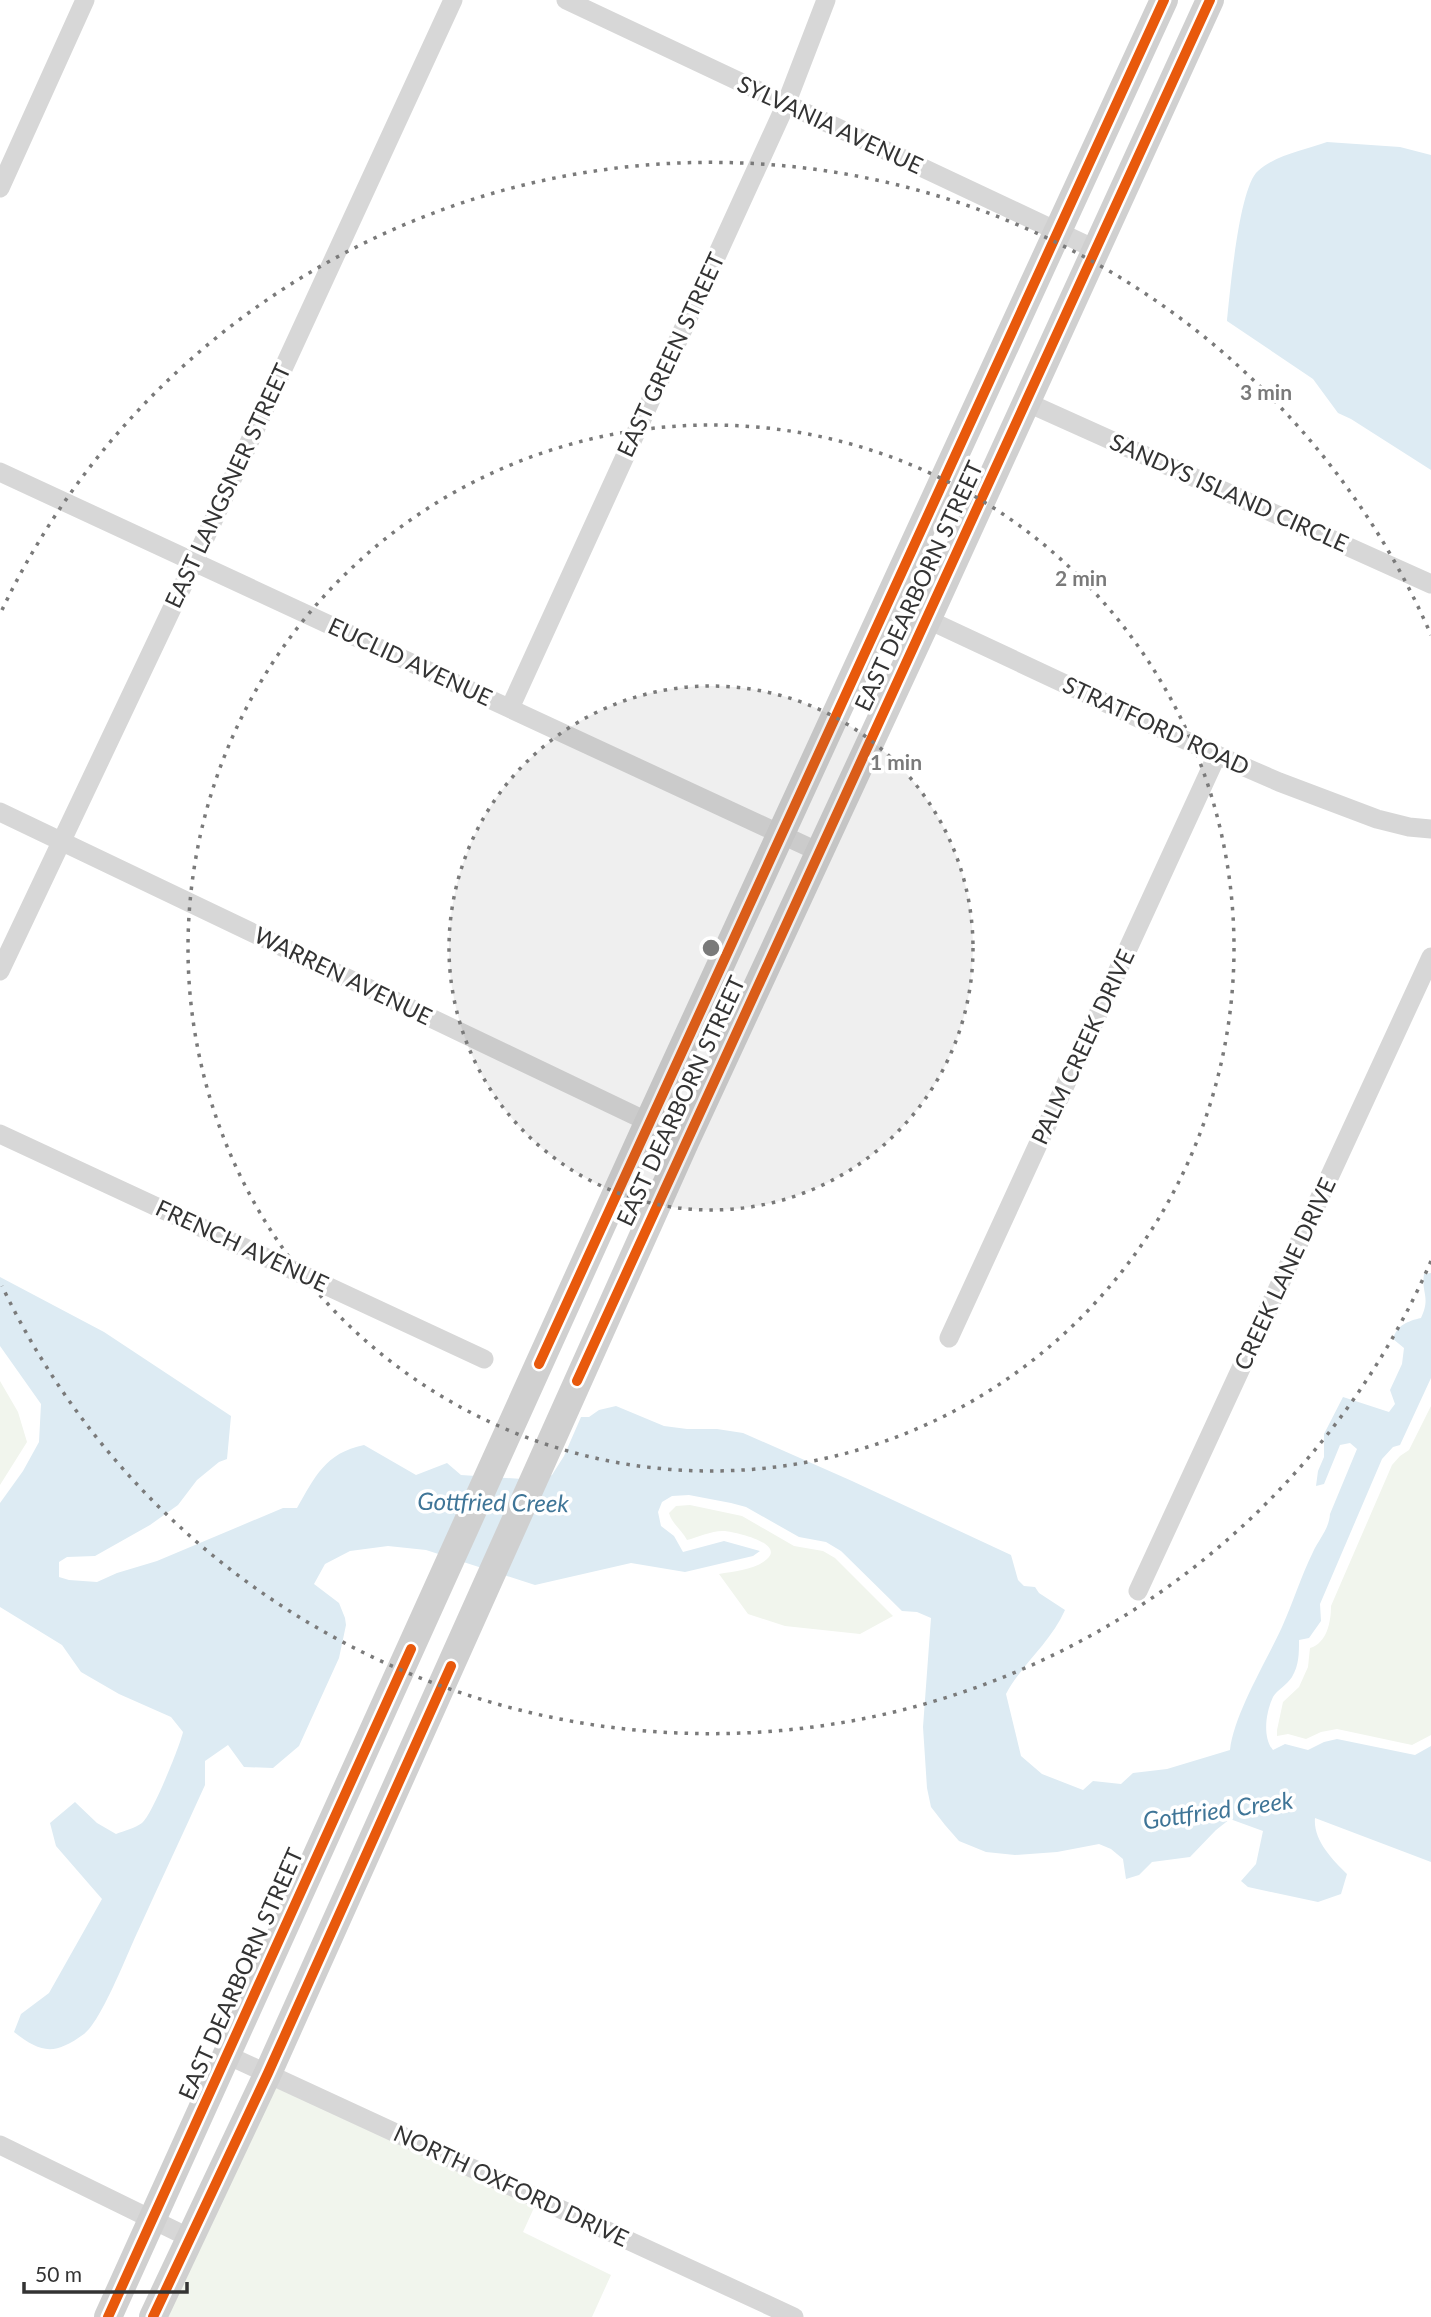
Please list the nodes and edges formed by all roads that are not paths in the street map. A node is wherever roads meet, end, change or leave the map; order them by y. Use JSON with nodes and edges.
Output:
{"nodes":[{"id":1,"x":85,"y":0,"type":"edge"},
{"id":2,"x":453,"y":0,"type":"edge"},
{"id":3,"x":566,"y":0,"type":"edge"},
{"id":4,"x":826,"y":0,"type":"edge"},
{"id":5,"x":1164,"y":0,"type":"edge"},
{"id":6,"x":1210,"y":0,"type":"edge"},
{"id":7,"x":786,"y":104,"type":"junction"},
{"id":8,"x":0,"y":188,"type":"edge"},
{"id":9,"x":1057,"y":232,"type":"junction"},
{"id":10,"x":1095,"y":249,"type":"junction"},
{"id":11,"x":1026,"y":402,"type":"junction"},
{"id":12,"x":0,"y":472,"type":"edge"},
{"id":13,"x":194,"y":562,"type":"junction"},
{"id":14,"x":1431,"y":584,"type":"edge"},
{"id":15,"x":888,"y":601,"type":"junction"},
{"id":16,"x":927,"y":620,"type":"junction"},
{"id":17,"x":510,"y":708,"type":"junction"},
{"id":18,"x":1217,"y":755,"type":"junction"},
{"id":19,"x":0,"y":812,"type":"edge"},
{"id":20,"x":1431,"y":829,"type":"edge"},
{"id":21,"x":781,"y":834,"type":"junction"},
{"id":22,"x":62,"y":840,"type":"junction"},
{"id":23,"x":819,"y":852,"type":"junction"},
{"id":24,"x":1431,"y":957,"type":"edge"},
{"id":25,"x":0,"y":971,"type":"edge"},
{"id":26,"x":648,"y":1123,"type":"junction"},
{"id":27,"x":0,"y":1134,"type":"edge"},
{"id":28,"x":685,"y":1140,"type":"junction"},
{"id":29,"x":949,"y":1338,"type":"dead end"},
{"id":30,"x":484,"y":1359,"type":"dead end"},
{"id":31,"x":1138,"y":1591,"type":"dead end"},
{"id":32,"x":227,"y":2055,"type":"junction"},
{"id":33,"x":268,"y":2073,"type":"junction"},
{"id":34,"x":0,"y":2145,"type":"edge"},
{"id":35,"x":153,"y":2220,"type":"junction"},
{"id":36,"x":190,"y":2238,"type":"junction"},
{"id":37,"x":108,"y":2317,"type":"edge"},
{"id":38,"x":153,"y":2317,"type":"edge"},
{"id":39,"x":794,"y":2317,"type":"edge"}],
"edges":[{"from":1,"to":8,"type":"street"},
{"from":2,"to":13,"type":"street","name":"EAST LANGSNER STREET"},
{"from":3,"to":7,"type":"street","name":"SYLVANIA AVENUE"},
{"from":4,"to":7,"type":"street","name":"EAST GREEN STREET"},
{"from":5,"to":9,"type":"main road","name":"EAST DEARBORN STREET"},
{"from":6,"to":10,"type":"main road","name":"EAST DEARBORN STREET"},
{"from":7,"to":9,"type":"street","name":"SYLVANIA AVENUE"},
{"from":7,"to":17,"type":"street","name":"EAST GREEN STREET"},
{"from":9,"to":10,"type":"street","name":"SYLVANIA AVENUE"},
{"from":9,"to":15,"type":"main road","name":"EAST DEARBORN STREET"},
{"from":10,"to":11,"type":"main road","name":"EAST DEARBORN STREET"},
{"from":11,"to":14,"type":"street","name":"SANDYS ISLAND CIRCLE"},
{"from":11,"to":16,"type":"main road","name":"EAST DEARBORN STREET"},
{"from":12,"to":13,"type":"street","name":"EUCLID AVENUE"},
{"from":13,"to":17,"type":"street","name":"EUCLID AVENUE"},
{"from":13,"to":22,"type":"street","name":"EAST LANGSNER STREET"},
{"from":15,"to":16,"type":"street","name":"STRATFORD ROAD"},
{"from":15,"to":21,"type":"main road","name":"EAST DEARBORN STREET"},
{"from":16,"to":18,"type":"street","name":"STRATFORD ROAD"},
{"from":16,"to":23,"type":"main road","name":"EAST DEARBORN STREET"},
{"from":17,"to":21,"type":"street","name":"EUCLID AVENUE"},
{"from":18,"to":20,"type":"street","name":"STRATFORD ROAD"},
{"from":18,"to":29,"type":"street","name":"PALM CREEK DRIVE"},
{"from":19,"to":22,"type":"street","name":"WARREN AVENUE"},
{"from":21,"to":23,"type":"street","name":"EUCLID AVENUE"},
{"from":21,"to":26,"type":"main road","name":"EAST DEARBORN STREET"},
{"from":22,"to":25,"type":"street","name":"EAST LANGSNER STREET"},
{"from":22,"to":26,"type":"street","name":"WARREN AVENUE"},
{"from":23,"to":28,"type":"main road","name":"EAST DEARBORN STREET"},
{"from":24,"to":31,"type":"street","name":"CREEK LANE DRIVE"},
{"from":26,"to":28,"type":"street","name":"WARREN AVENUE"},
{"from":26,"to":32,"type":"main road","name":"EAST DEARBORN STREET"},
{"from":27,"to":30,"type":"street","name":"FRENCH AVENUE"},
{"from":28,"to":33,"type":"main road","name":"EAST DEARBORN STREET"},
{"from":32,"to":33,"type":"street","name":"NORTH OXFORD DRIVE"},
{"from":32,"to":35,"type":"main road","name":"EAST DEARBORN STREET"},
{"from":33,"to":36,"type":"main road","name":"EAST DEARBORN STREET"},
{"from":33,"to":39,"type":"street","name":"NORTH OXFORD DRIVE"},
{"from":34,"to":35,"type":"street"},
{"from":35,"to":36,"type":"street"},
{"from":35,"to":37,"type":"main road","name":"EAST DEARBORN STREET"},
{"from":36,"to":38,"type":"main road","name":"EAST DEARBORN STREET"}]}
